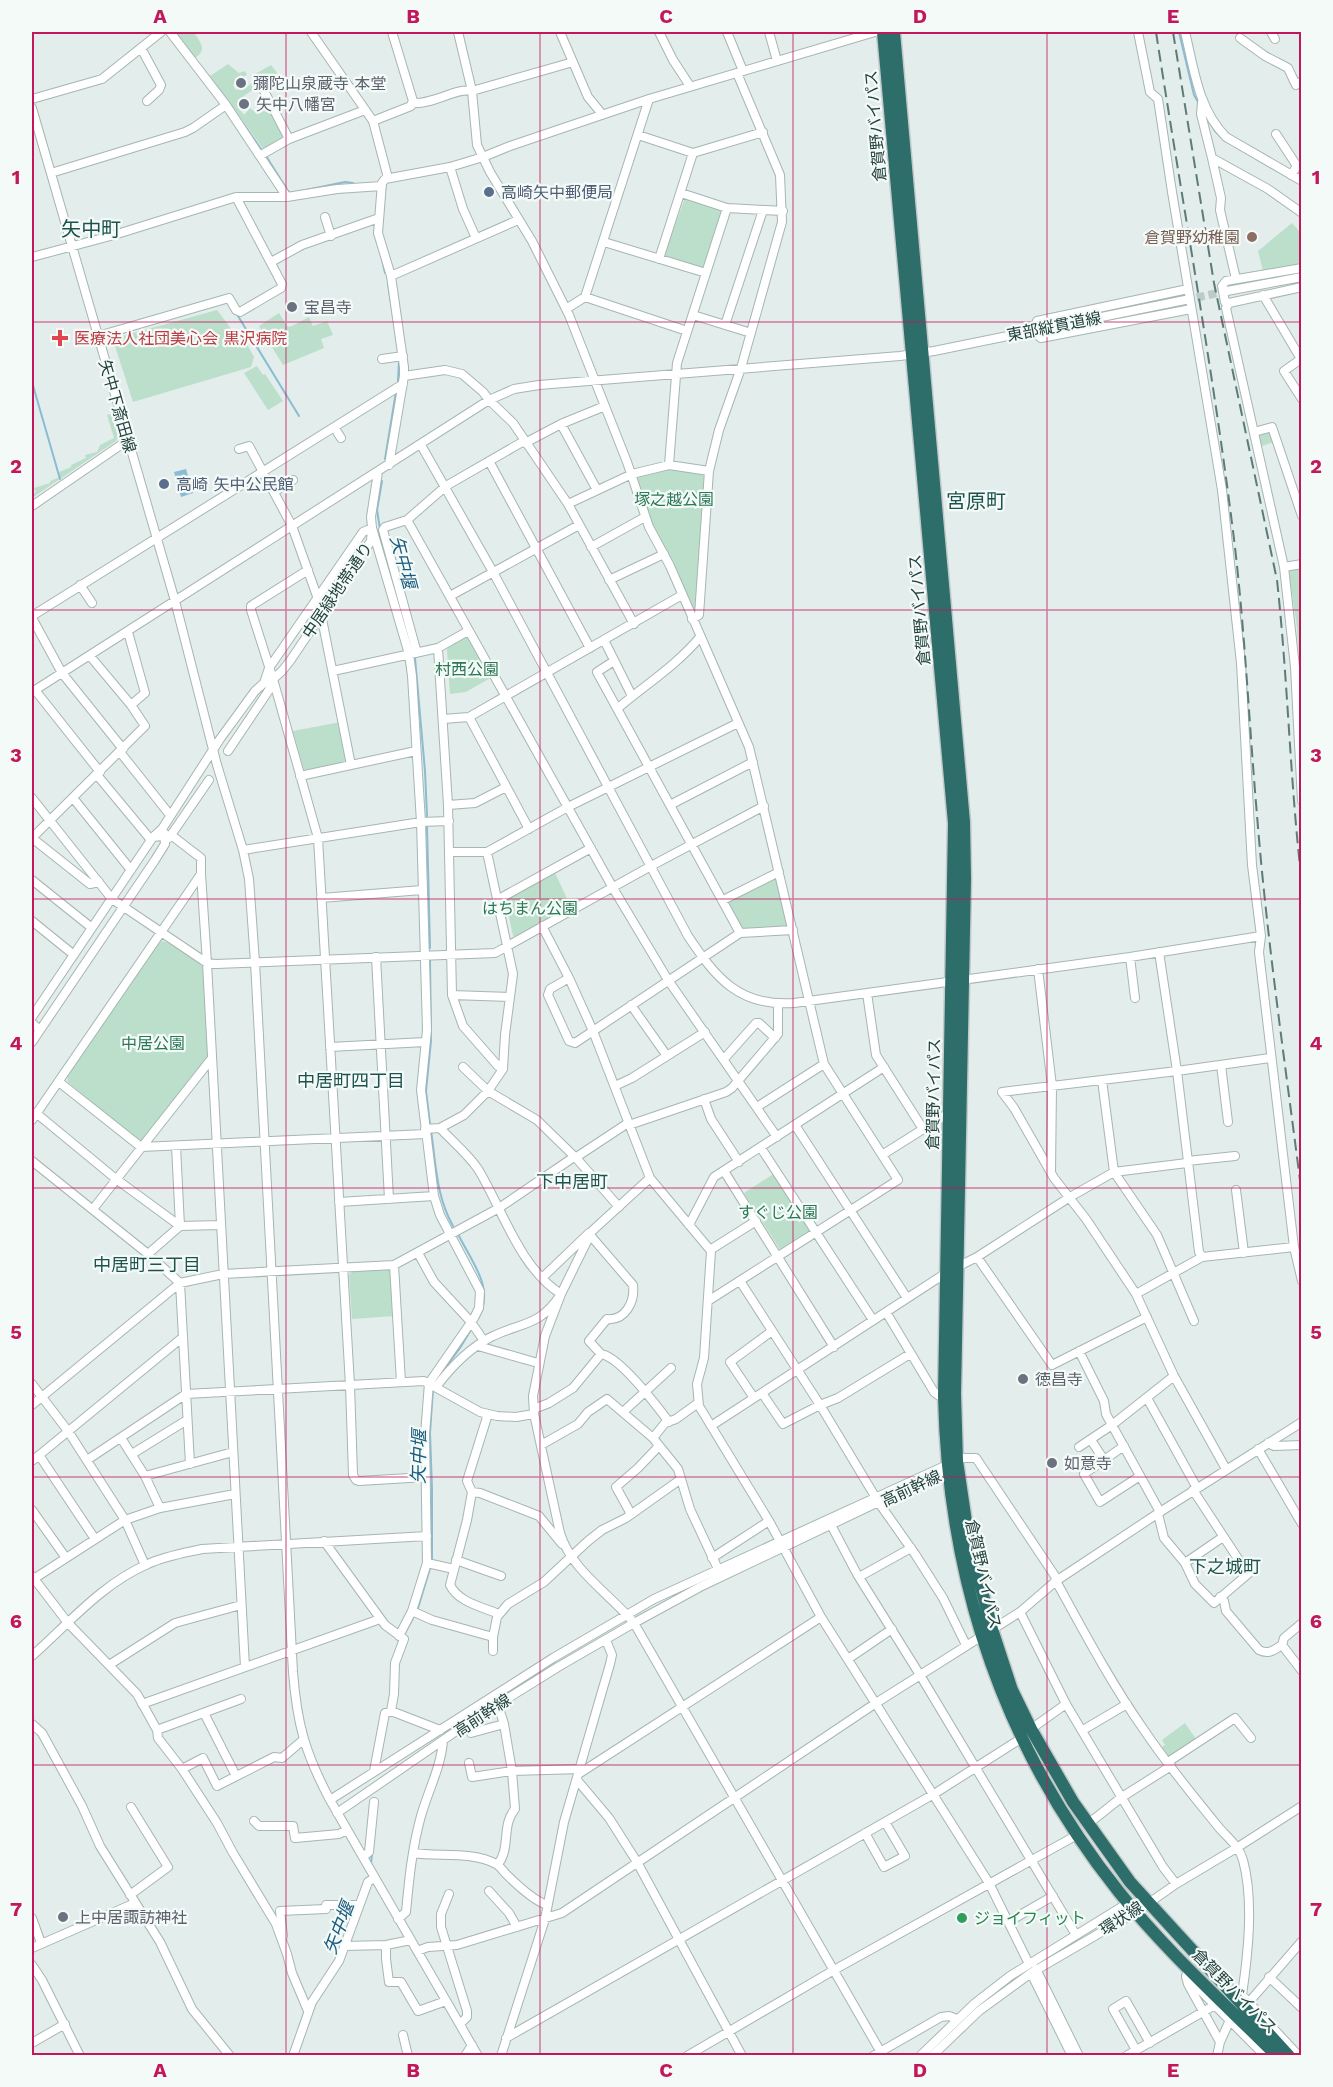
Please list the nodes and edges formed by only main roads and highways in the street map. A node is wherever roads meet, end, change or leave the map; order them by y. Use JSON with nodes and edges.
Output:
{"nodes":[{"id":1,"x":883,"y":32,"type":"edge"},
{"id":2,"x":894,"y":32,"type":"edge"},
{"id":3,"x":917,"y":353,"type":"junction"},
{"id":4,"x":956,"y":980,"type":"junction"},
{"id":5,"x":952,"y":1270,"type":"junction"},
{"id":6,"x":951,"y":1466,"type":"junction"},
{"id":7,"x":1026,"y":1734,"type":"junction"},
{"id":8,"x":1183,"y":1941,"type":"junction"},
{"id":9,"x":1245,"y":1998,"type":"road end"},
{"id":10,"x":1281,"y":2054,"type":"edge"}],
"edges":[{"from":1,"to":3,"type":"highway","name":"倉賀野バイパス"},
{"from":2,"to":3,"type":"highway","name":"倉賀野バイパス"},
{"from":3,"to":4,"type":"highway","name":"倉賀野バイパス"},
{"from":4,"to":5,"type":"highway","name":"倉賀野バイパス"},
{"from":4,"to":5,"type":"highway","name":"倉賀野バイパス"},
{"from":5,"to":6,"type":"highway","name":"倉賀野バイパス"},
{"from":5,"to":6,"type":"highway","name":"倉賀野バイパス"},
{"from":6,"to":7,"type":"highway","name":"倉賀野バイパス"},
{"from":6,"to":7,"type":"highway","name":"倉賀野バイパス"},
{"from":7,"to":8,"type":"highway","name":"倉賀野バイパス"},
{"from":7,"to":10,"type":"highway","name":"倉賀野バイパス"},
{"from":8,"to":9,"type":"highway"},
{"from":8,"to":10,"type":"highway","name":"倉賀野バイパス"}]}
